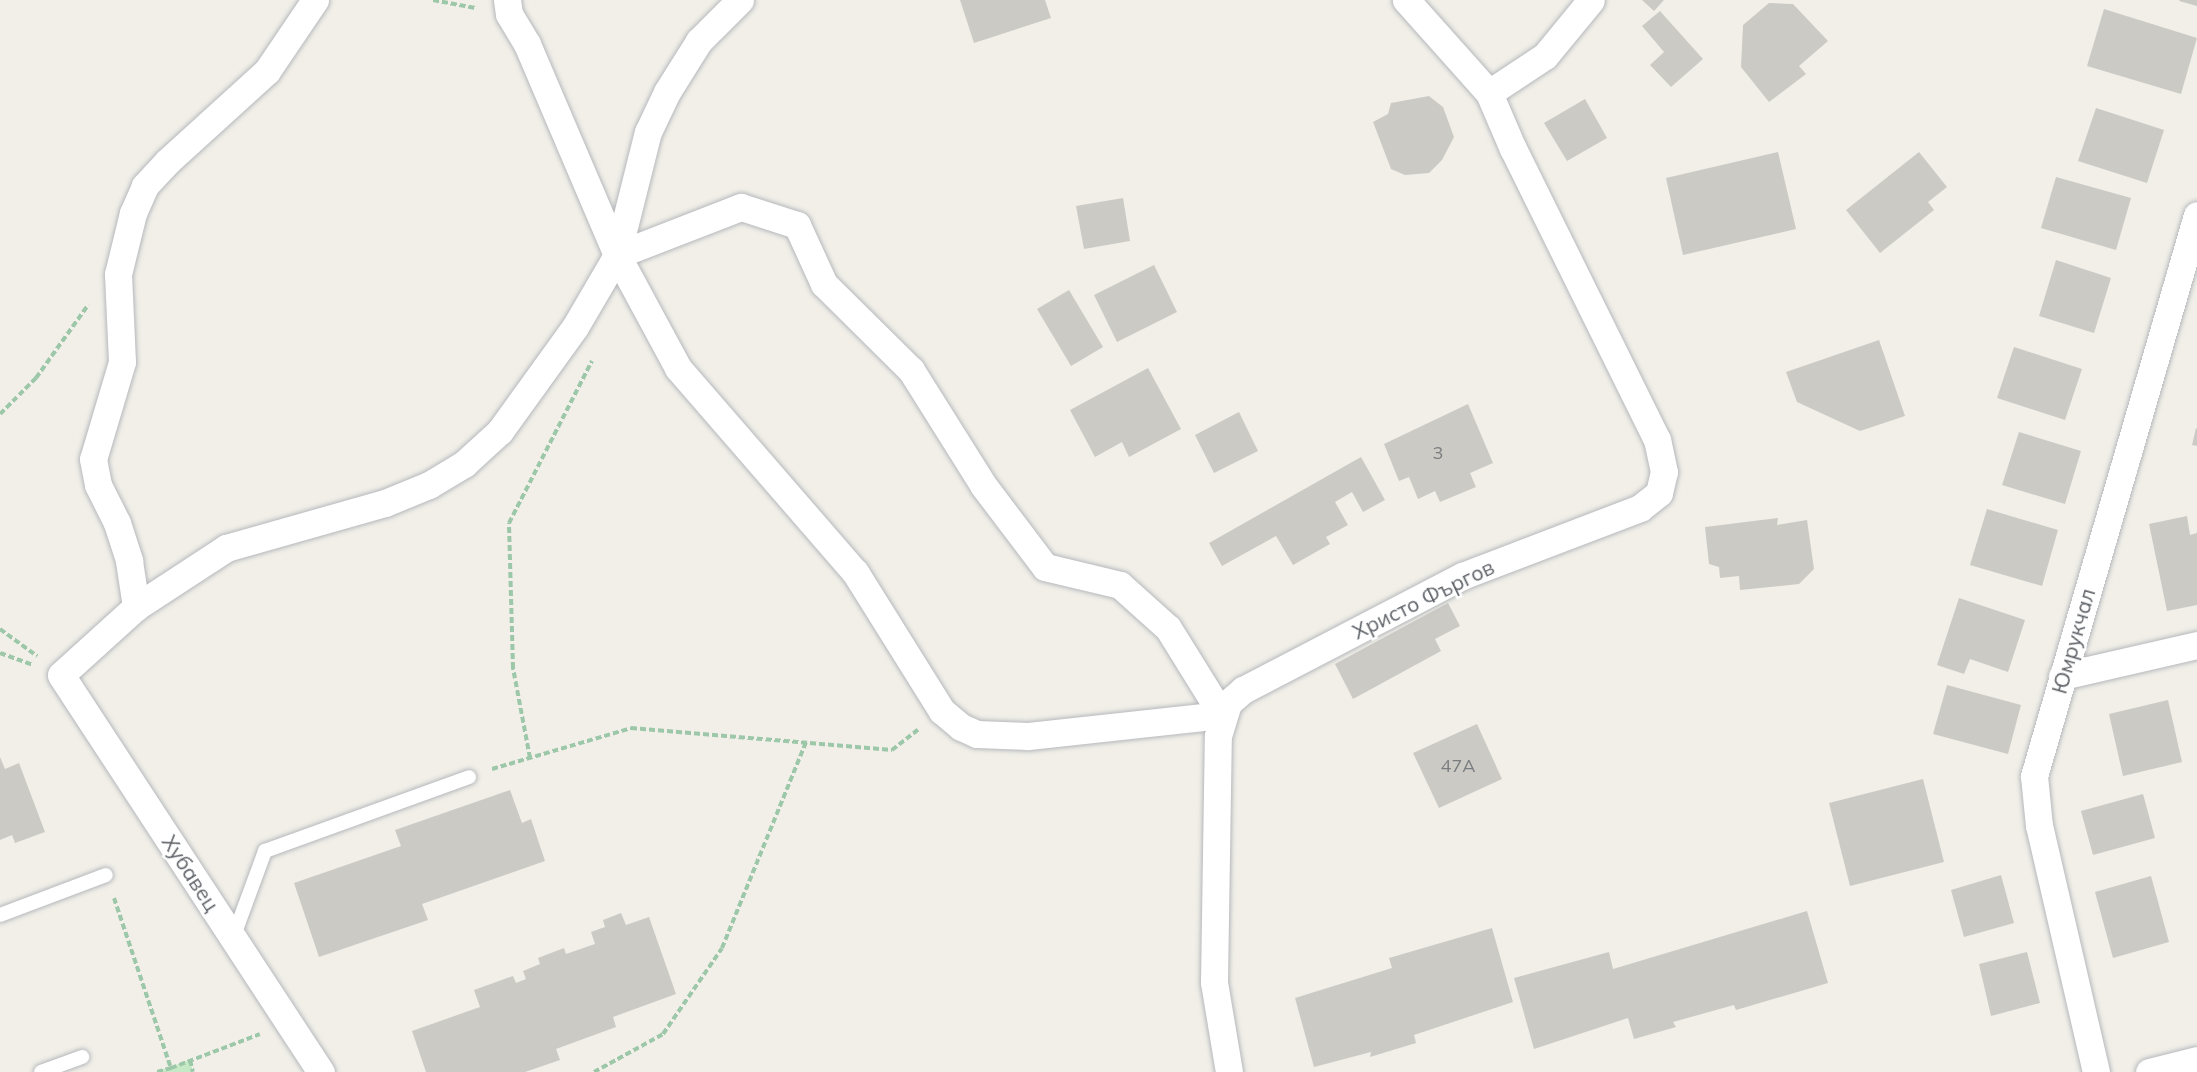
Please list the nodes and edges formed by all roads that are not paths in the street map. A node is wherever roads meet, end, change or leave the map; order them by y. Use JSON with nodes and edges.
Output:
{"nodes":[{"id":1,"x":315,"y":0,"type":"edge"},
{"id":2,"x":740,"y":0,"type":"edge"},
{"id":3,"x":1406,"y":0,"type":"edge"},
{"id":4,"x":1591,"y":0,"type":"edge"},
{"id":5,"x":508,"y":7,"type":"edge"},
{"id":6,"x":1489,"y":93,"type":"junction"},
{"id":7,"x":2197,"y":215,"type":"edge"},
{"id":8,"x":617,"y":255,"type":"junction"},
{"id":9,"x":136,"y":607,"type":"junction"},
{"id":10,"x":2197,"y":645,"type":"edge"},
{"id":11,"x":2062,"y":676,"type":"junction"},
{"id":12,"x":1222,"y":715,"type":"junction"},
{"id":13,"x":469,"y":777,"type":"road end"},
{"id":14,"x":106,"y":875,"type":"road end"},
{"id":15,"x":0,"y":915,"type":"edge"},
{"id":16,"x":233,"y":938,"type":"junction"},
{"id":17,"x":82,"y":1057,"type":"dead end"},
{"id":18,"x":2197,"y":1060,"type":"edge"},
{"id":19,"x":41,"y":1072,"type":"edge"},
{"id":20,"x":321,"y":1072,"type":"edge"},
{"id":21,"x":1229,"y":1072,"type":"edge"},
{"id":22,"x":2096,"y":1072,"type":"edge"},
{"id":23,"x":2149,"y":1072,"type":"edge"}],
"edges":[{"from":1,"to":9,"type":"street"},
{"from":2,"to":8,"type":"street"},
{"from":3,"to":6,"type":"street"},
{"from":4,"to":6,"type":"street"},
{"from":5,"to":8,"type":"street"},
{"from":6,"to":12,"type":"street","name":"Христо Фъргов"},
{"from":7,"to":11,"type":"street","name":"Юмрукчал"},
{"from":8,"to":9,"type":"street"},
{"from":8,"to":12,"type":"street"},
{"from":8,"to":12,"type":"street"},
{"from":9,"to":16,"type":"street","name":"Хубавец"},
{"from":10,"to":11,"type":"street"},
{"from":11,"to":22,"type":"street","name":"Юмрукчал"},
{"from":12,"to":21,"type":"street"},
{"from":13,"to":16,"type":"lane"},
{"from":14,"to":15,"type":"lane"},
{"from":16,"to":20,"type":"street","name":"Хубавец"},
{"from":17,"to":19,"type":"lane"},
{"from":18,"to":23,"type":"street"}]}
